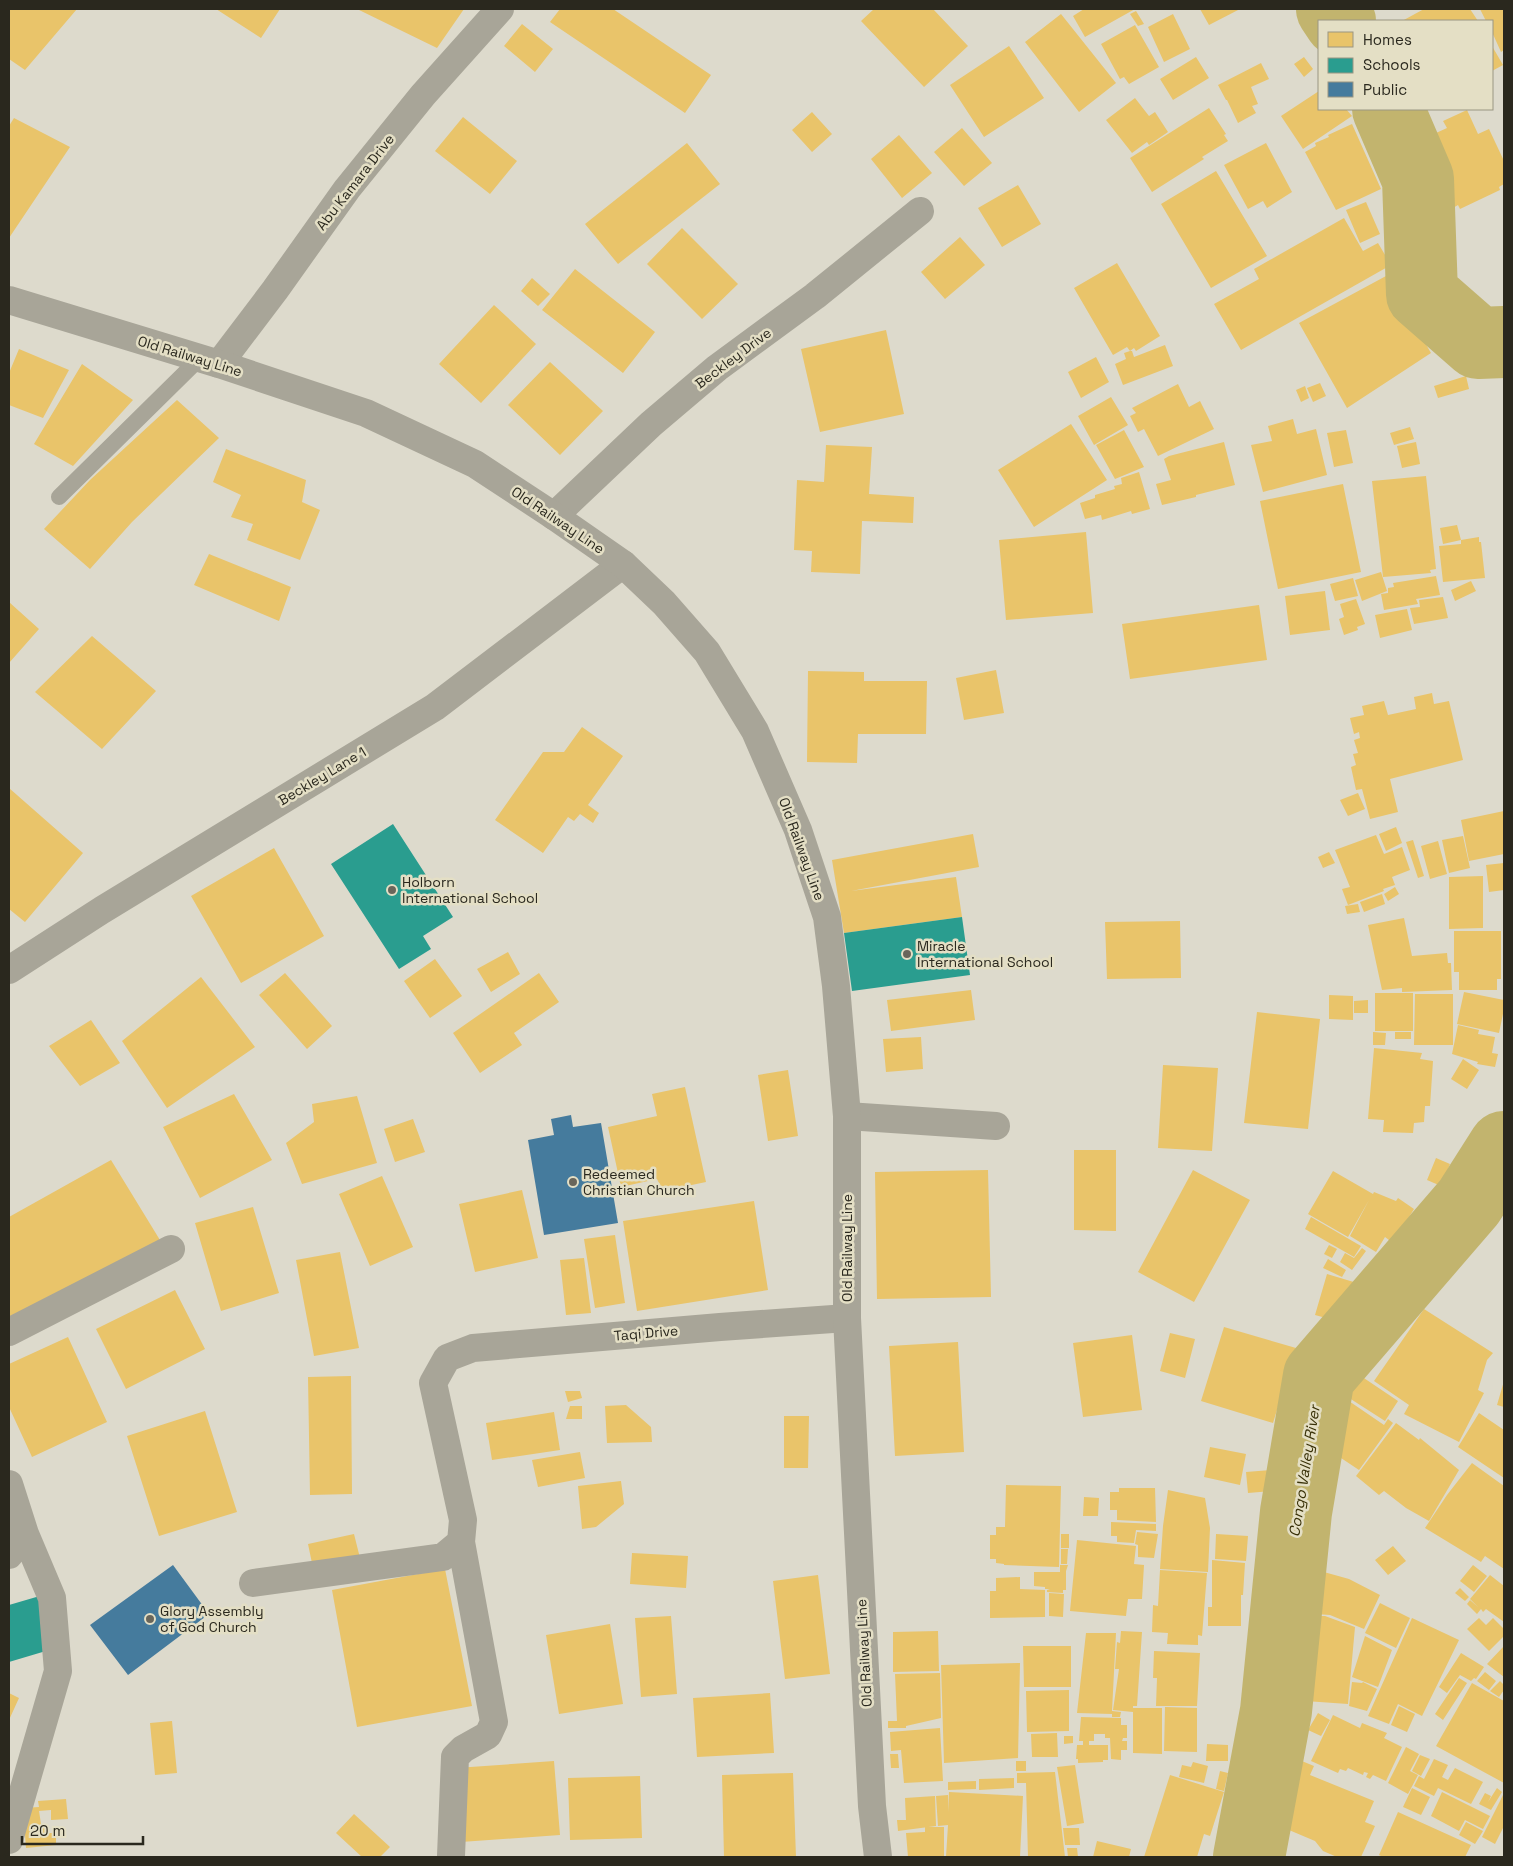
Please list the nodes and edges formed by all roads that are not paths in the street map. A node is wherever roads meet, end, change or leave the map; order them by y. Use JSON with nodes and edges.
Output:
{"nodes":[{"id":1,"x":500,"y":9,"type":"edge"},
{"id":2,"x":920,"y":211,"type":"dead end"},
{"id":3,"x":11,"y":304,"type":"edge"},
{"id":4,"x":209,"y":361,"type":"junction"},
{"id":5,"x":59,"y":496,"type":"dead end"},
{"id":6,"x":554,"y":516,"type":"junction"},
{"id":7,"x":623,"y":564,"type":"junction"},
{"id":8,"x":9,"y":970,"type":"edge"},
{"id":9,"x":847,"y":1116,"type":"junction"},
{"id":10,"x":996,"y":1126,"type":"dead end"},
{"id":11,"x":171,"y":1250,"type":"dead end"},
{"id":12,"x":847,"y":1318,"type":"junction"},
{"id":13,"x":9,"y":1332,"type":"edge"},
{"id":14,"x":9,"y":1484,"type":"edge"},
{"id":15,"x":25,"y":1534,"type":"junction"},
{"id":16,"x":461,"y":1542,"type":"junction"},
{"id":17,"x":9,"y":1555,"type":"edge"},
{"id":18,"x":253,"y":1583,"type":"dead end"},
{"id":19,"x":9,"y":1840,"type":"edge"},
{"id":20,"x":451,"y":1856,"type":"dead end"},
{"id":21,"x":878,"y":1857,"type":"edge"}],
"edges":[{"from":1,"to":4,"type":"street","name":"Abu Kamara Drive"},
{"from":2,"to":6,"type":"street","name":"Beckley Drive"},
{"from":3,"to":4,"type":"street","name":"Old Railway Line"},
{"from":4,"to":5,"type":"lane"},
{"from":4,"to":6,"type":"street","name":"Old Railway Line"},
{"from":6,"to":7,"type":"street","name":"Old Railway Line"},
{"from":7,"to":8,"type":"street","name":"Beckley Lane 1"},
{"from":7,"to":9,"type":"street","name":"Old Railway Line"},
{"from":9,"to":10,"type":"street"},
{"from":9,"to":12,"type":"street","name":"Old Railway Line"},
{"from":11,"to":13,"type":"street"},
{"from":12,"to":16,"type":"street","name":"Taqi Drive"},
{"from":12,"to":21,"type":"street","name":"Old Railway Line"},
{"from":14,"to":15,"type":"street"},
{"from":15,"to":17,"type":"street"},
{"from":15,"to":19,"type":"street"},
{"from":16,"to":18,"type":"street"},
{"from":16,"to":20,"type":"street"}]}
